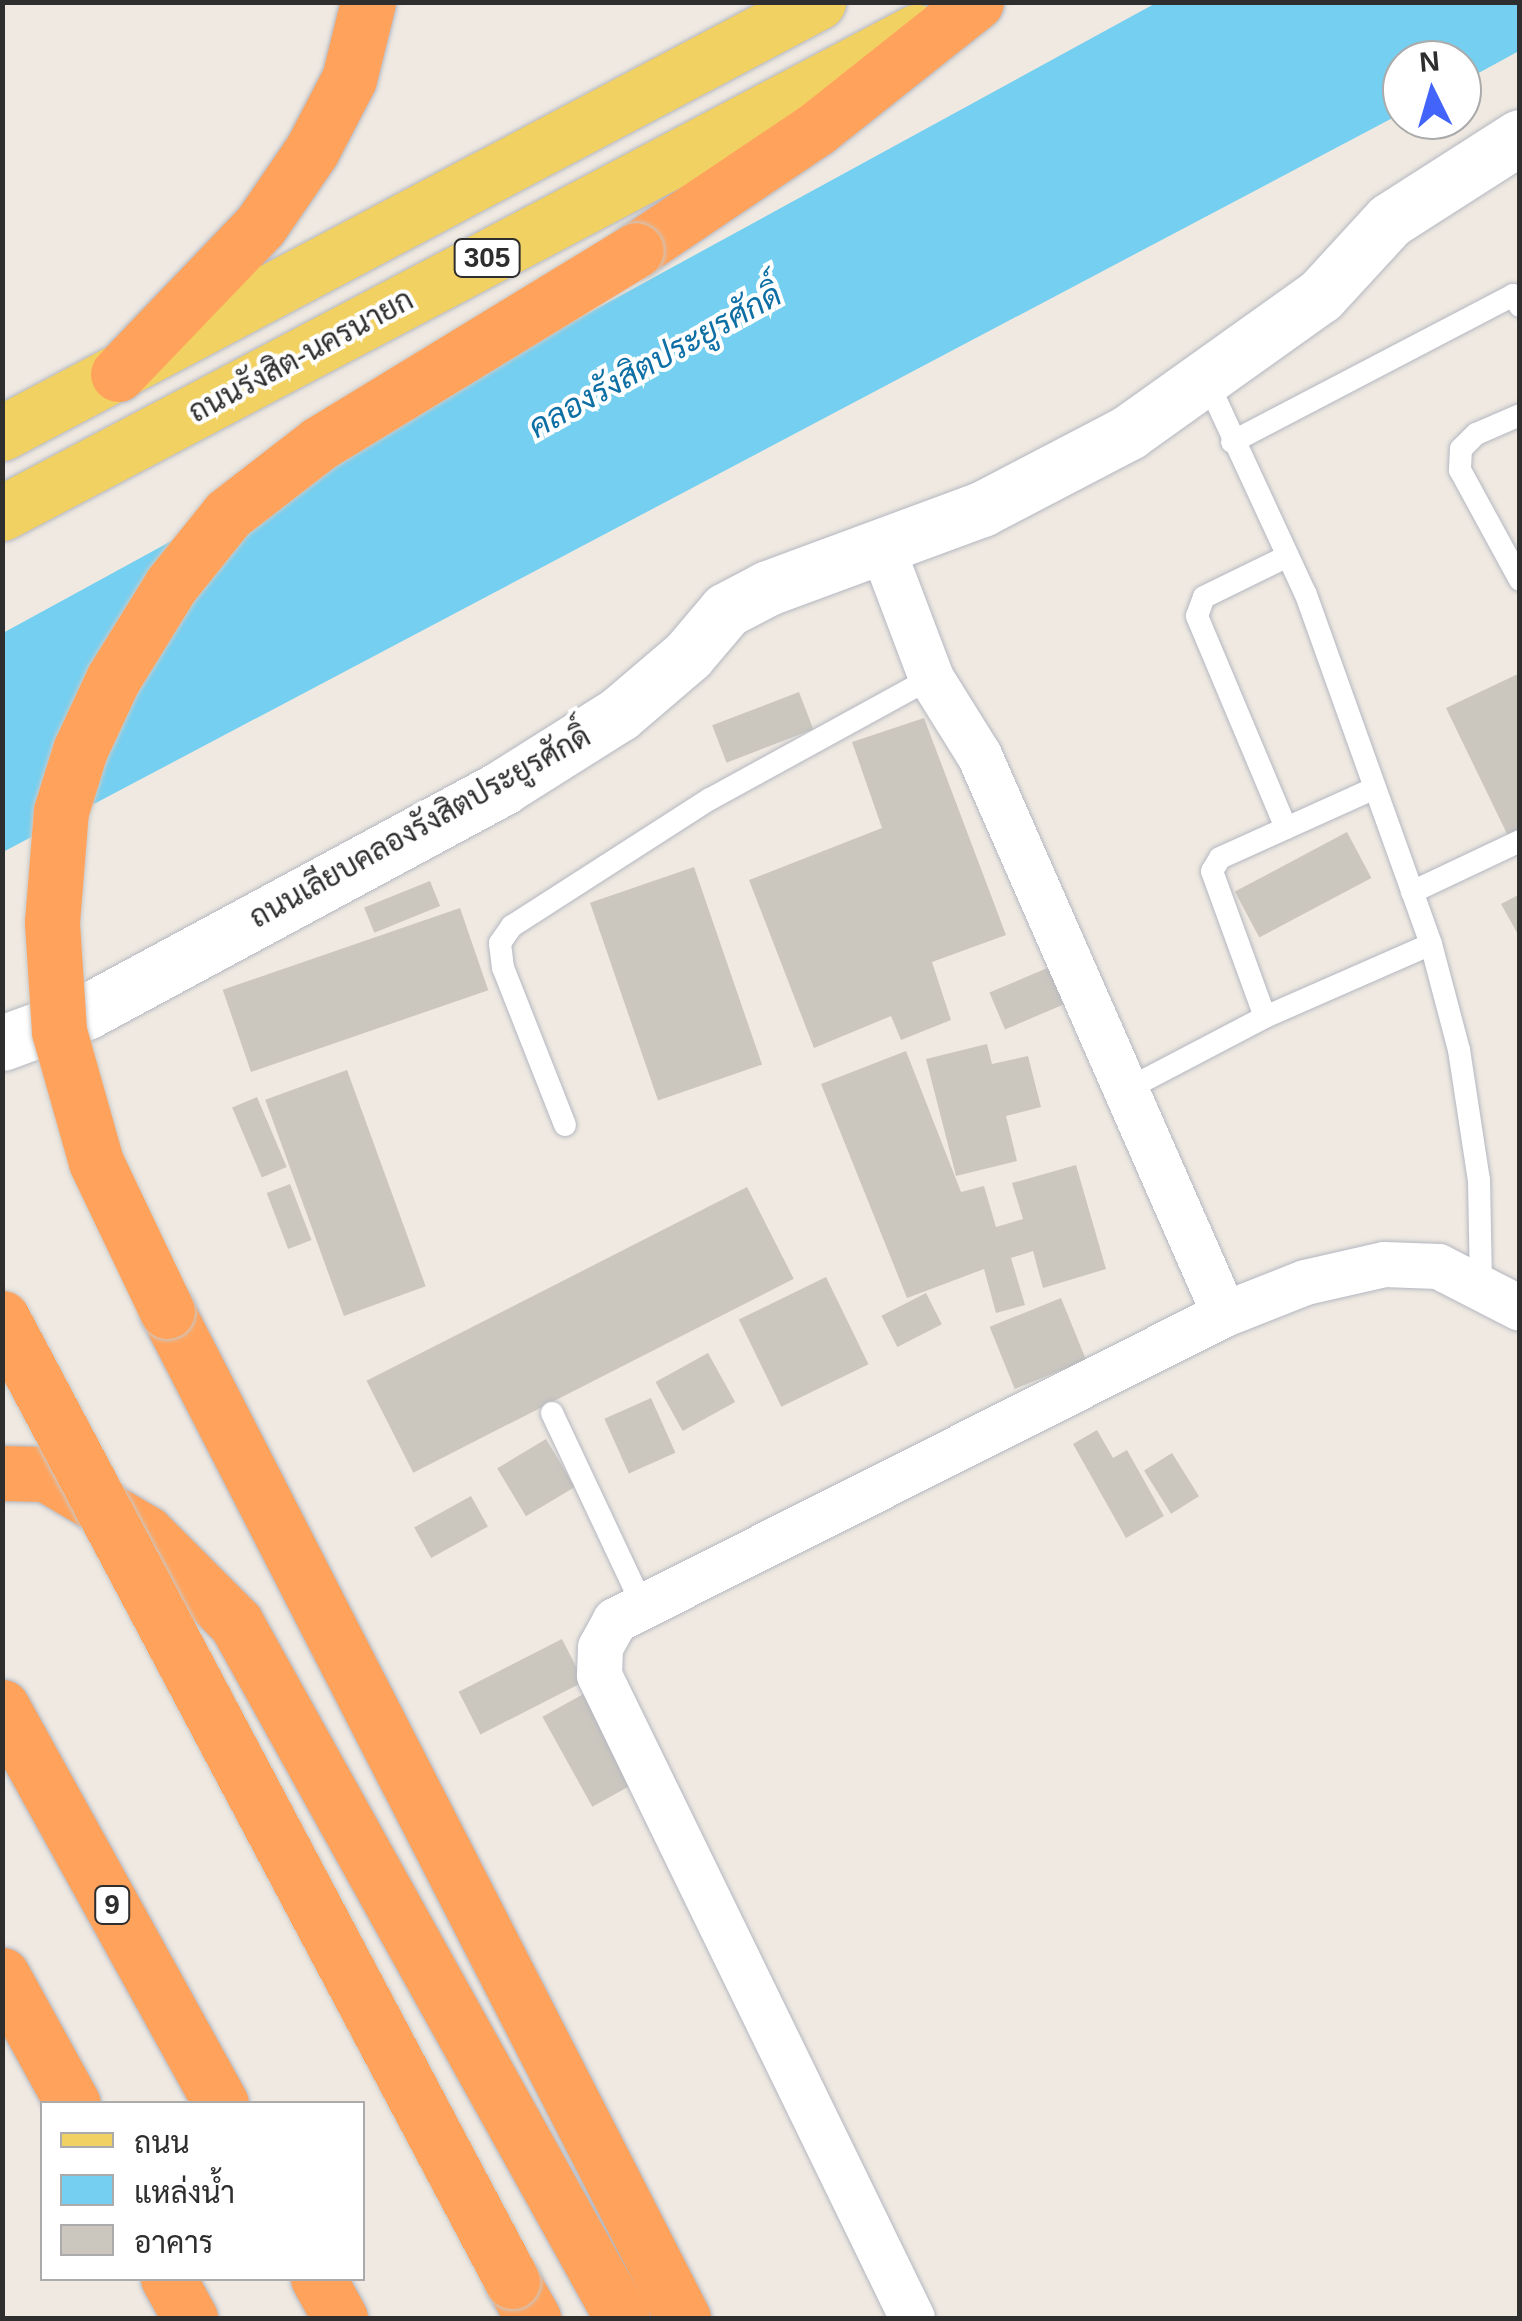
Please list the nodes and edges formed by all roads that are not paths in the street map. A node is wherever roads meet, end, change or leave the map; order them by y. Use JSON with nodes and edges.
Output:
{"nodes":[{"id":1,"x":368,"y":2,"type":"edge"},
{"id":2,"x":818,"y":2,"type":"edge"},
{"id":3,"x":974,"y":2,"type":"edge"},
{"id":4,"x":1520,"y":137,"type":"edge"},
{"id":5,"x":1517,"y":298,"type":"edge"},
{"id":6,"x":118,"y":374,"type":"junction"},
{"id":7,"x":1207,"y":381,"type":"junction"},
{"id":8,"x":1520,"y":414,"type":"edge"},
{"id":9,"x":2,"y":433,"type":"edge"},
{"id":10,"x":1232,"y":442,"type":"junction"},
{"id":11,"x":2,"y":513,"type":"edge"},
{"id":12,"x":882,"y":548,"type":"junction"},
{"id":13,"x":1288,"y":556,"type":"junction"},
{"id":14,"x":1520,"y":580,"type":"edge"},
{"id":15,"x":932,"y":678,"type":"junction"},
{"id":16,"x":1375,"y":788,"type":"junction"},
{"id":17,"x":1286,"y":828,"type":"junction"},
{"id":18,"x":1520,"y":841,"type":"edge"},
{"id":19,"x":1412,"y":892,"type":"junction"},
{"id":20,"x":1432,"y":944,"type":"junction"},
{"id":21,"x":1265,"y":1017,"type":"junction"},
{"id":22,"x":2,"y":1043,"type":"edge"},
{"id":23,"x":1124,"y":1090,"type":"junction"},
{"id":24,"x":565,"y":1124,"type":"dead end"},
{"id":25,"x":1481,"y":1283,"type":"junction"},
{"id":26,"x":1520,"y":1308,"type":"edge"},
{"id":27,"x":1224,"y":1314,"type":"junction"},
{"id":28,"x":2,"y":1318,"type":"edge"},
{"id":29,"x":552,"y":1413,"type":"dead end"},
{"id":30,"x":2,"y":1473,"type":"edge"},
{"id":31,"x":643,"y":1606,"type":"junction"},
{"id":32,"x":2,"y":1707,"type":"edge"},
{"id":33,"x":2,"y":1975,"type":"edge"},
{"id":34,"x":71,"y":2101,"type":"edge"},
{"id":35,"x":219,"y":2101,"type":"edge"},
{"id":36,"x":170,"y":2281,"type":"edge"},
{"id":37,"x":320,"y":2281,"type":"edge"},
{"id":38,"x":523,"y":2300,"type":"edge"},
{"id":39,"x":190,"y":2318,"type":"edge"},
{"id":40,"x":340,"y":2318,"type":"edge"},
{"id":41,"x":622,"y":2318,"type":"edge"},
{"id":42,"x":683,"y":2318,"type":"edge"},
{"id":43,"x":912,"y":2318,"type":"edge"}],
"edges":[{"from":1,"to":6,"type":"highway"},
{"from":2,"to":6,"type":"main road","number":"305"},
{"from":3,"to":11,"type":"main road","name":"ถนนรังสิต-นครนายก","number":"305"},
{"from":3,"to":42,"type":"highway","bridge":true},
{"from":4,"to":7,"type":"street","name":"ถนนเลียบคลองรังสิตประยูรศักดิ์"},
{"from":5,"to":10,"type":"lane"},
{"from":6,"to":9,"type":"main road","number":"305"},
{"from":7,"to":10,"type":"lane"},
{"from":7,"to":12,"type":"street","name":"ถนนเลียบคลองรังสิตประยูรศักดิ์"},
{"from":8,"to":14,"type":"lane"},
{"from":10,"to":13,"type":"lane"},
{"from":12,"to":15,"type":"street"},
{"from":12,"to":22,"type":"street","name":"ถนนเลียบคลองรังสิตประยูรศักดิ์"},
{"from":13,"to":16,"type":"lane"},
{"from":13,"to":17,"type":"lane"},
{"from":15,"to":23,"type":"street"},
{"from":15,"to":24,"type":"lane"},
{"from":16,"to":17,"type":"lane"},
{"from":16,"to":19,"type":"lane"},
{"from":17,"to":21,"type":"lane"},
{"from":18,"to":19,"type":"lane"},
{"from":19,"to":20,"type":"lane"},
{"from":20,"to":21,"type":"lane"},
{"from":20,"to":25,"type":"lane"},
{"from":21,"to":23,"type":"lane"},
{"from":23,"to":27,"type":"street"},
{"from":25,"to":26,"type":"street"},
{"from":25,"to":27,"type":"street"},
{"from":27,"to":31,"type":"street"},
{"from":28,"to":38,"type":"highway","bridge":true},
{"from":29,"to":31,"type":"lane"},
{"from":30,"to":41,"type":"highway"},
{"from":31,"to":43,"type":"street"},
{"from":32,"to":35,"type":"highway","number":"9"},
{"from":33,"to":34,"type":"highway"},
{"from":36,"to":39,"type":"highway"},
{"from":37,"to":40,"type":"highway"}]}
